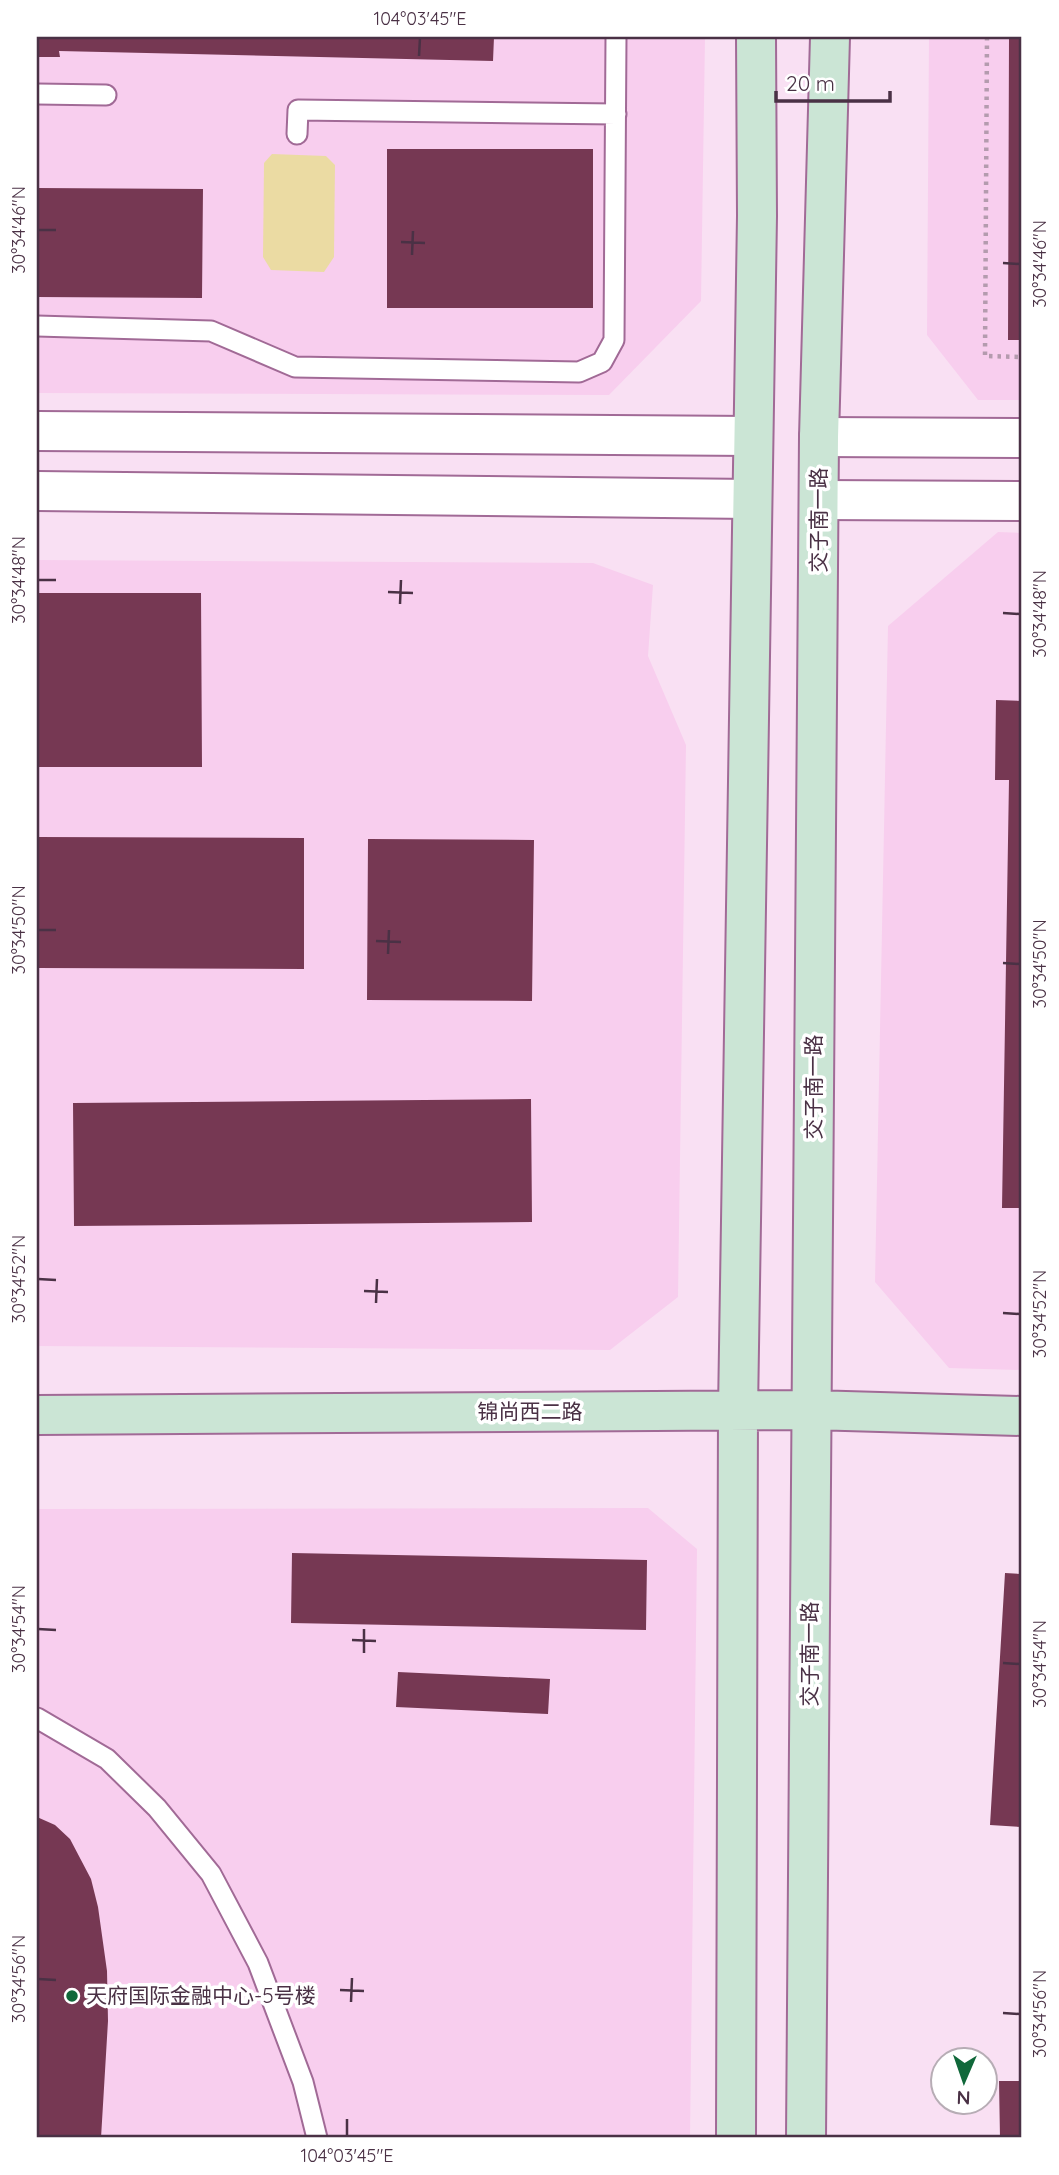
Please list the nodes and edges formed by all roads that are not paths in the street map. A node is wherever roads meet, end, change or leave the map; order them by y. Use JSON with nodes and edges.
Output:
{"nodes":[{"id":1,"x":616,"y":37,"type":"edge"},
{"id":2,"x":756,"y":37,"type":"edge"},
{"id":3,"x":830,"y":37,"type":"edge"},
{"id":4,"x":37,"y":94,"type":"edge"},
{"id":5,"x":106,"y":95,"type":"dead end"},
{"id":6,"x":616,"y":114,"type":"junction"},
{"id":7,"x":297,"y":134,"type":"dead end"},
{"id":8,"x":37,"y":326,"type":"edge"},
{"id":9,"x":37,"y":431,"type":"edge"},
{"id":10,"x":752,"y":436,"type":"junction"},
{"id":11,"x":819,"y":437,"type":"junction"},
{"id":12,"x":1022,"y":438,"type":"edge"},
{"id":13,"x":37,"y":491,"type":"edge"},
{"id":14,"x":752,"y":499,"type":"junction"},
{"id":15,"x":819,"y":500,"type":"junction"},
{"id":16,"x":1022,"y":501,"type":"edge"},
{"id":17,"x":738,"y":1410,"type":"junction"},
{"id":18,"x":811,"y":1410,"type":"junction"},
{"id":19,"x":37,"y":1415,"type":"edge"},
{"id":20,"x":1022,"y":1416,"type":"edge"},
{"id":21,"x":37,"y":1717,"type":"edge"},
{"id":22,"x":317,"y":2138,"type":"edge"},
{"id":23,"x":736,"y":2138,"type":"edge"},
{"id":24,"x":806,"y":2138,"type":"edge"}],
"edges":[{"from":1,"to":6,"type":"lane"},
{"from":2,"to":10,"type":"street"},
{"from":3,"to":11,"type":"street","name":"交子南一路"},
{"from":4,"to":5,"type":"lane"},
{"from":6,"to":7,"type":"lane"},
{"from":6,"to":8,"type":"lane"},
{"from":9,"to":10,"type":"street"},
{"from":10,"to":14,"type":"street"},
{"from":11,"to":12,"type":"street"},
{"from":11,"to":15,"type":"street","name":"交子南一路"},
{"from":13,"to":14,"type":"street"},
{"from":14,"to":17,"type":"street"},
{"from":15,"to":16,"type":"street"},
{"from":15,"to":18,"type":"street","name":"交子南一路"},
{"from":17,"to":18,"type":"street","name":"锦尚西二路"},
{"from":17,"to":19,"type":"street","name":"锦尚西二路"},
{"from":17,"to":23,"type":"street"},
{"from":18,"to":20,"type":"street","name":"锦尚西二路"},
{"from":18,"to":24,"type":"street","name":"交子南一路"},
{"from":21,"to":22,"type":"lane"}]}
